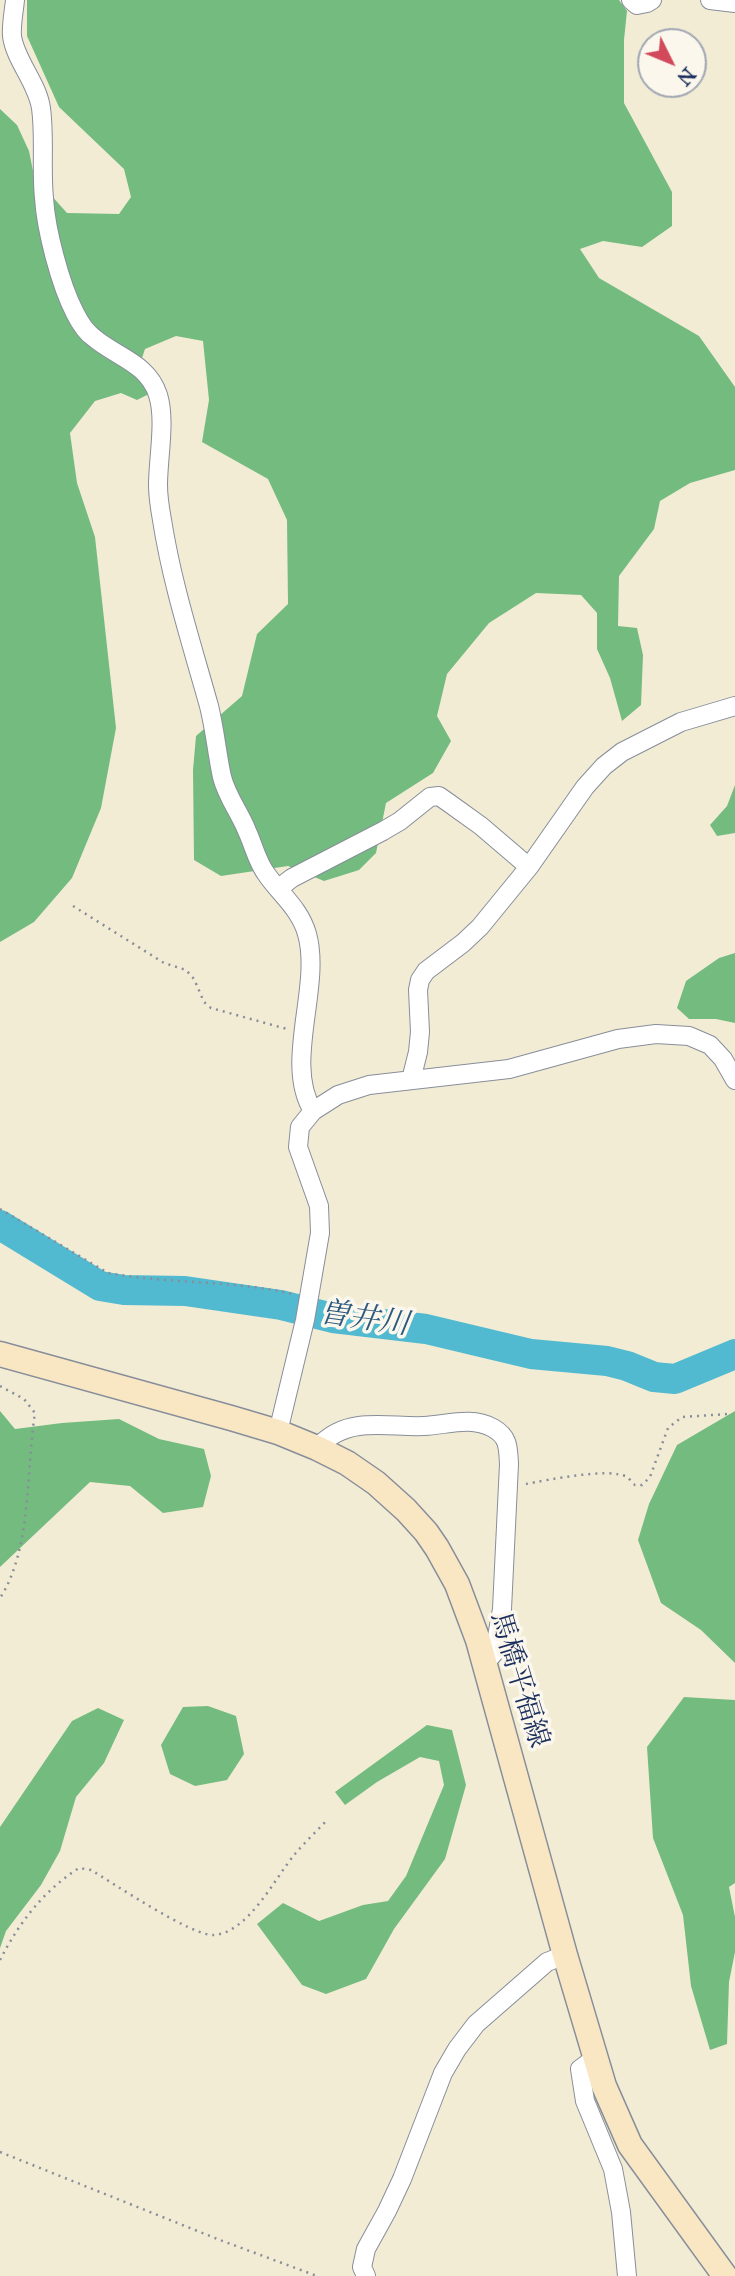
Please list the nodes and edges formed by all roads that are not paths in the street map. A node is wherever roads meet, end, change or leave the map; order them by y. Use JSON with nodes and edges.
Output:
{"nodes":[{"id":1,"x":15,"y":0,"type":"edge"},
{"id":2,"x":631,"y":0,"type":"edge"},
{"id":3,"x":652,"y":0,"type":"edge"},
{"id":4,"x":710,"y":0,"type":"edge"},
{"id":5,"x":735,"y":3,"type":"edge"},
{"id":6,"x":735,"y":706,"type":"edge"},
{"id":7,"x":529,"y":867,"type":"junction"},
{"id":8,"x":279,"y":888,"type":"junction"},
{"id":9,"x":411,"y":1080,"type":"junction"},
{"id":10,"x":735,"y":1080,"type":"edge"},
{"id":11,"x":313,"y":1111,"type":"junction"},
{"id":12,"x":0,"y":1354,"type":"edge"},
{"id":13,"x":278,"y":1432,"type":"junction"},
{"id":14,"x":317,"y":1448,"type":"junction"},
{"id":15,"x":485,"y":1663,"type":"junction"},
{"id":16,"x":565,"y":1955,"type":"junction"},
{"id":17,"x":595,"y":2058,"type":"junction"},
{"id":18,"x":366,"y":2276,"type":"edge"},
{"id":19,"x":626,"y":2276,"type":"edge"},
{"id":20,"x":725,"y":2276,"type":"edge"}],
"edges":[{"from":1,"to":8,"type":"street"},
{"from":2,"to":3,"type":"street"},
{"from":4,"to":5,"type":"street"},
{"from":6,"to":7,"type":"street"},
{"from":7,"to":8,"type":"street"},
{"from":7,"to":9,"type":"street"},
{"from":8,"to":11,"type":"street"},
{"from":9,"to":10,"type":"street"},
{"from":9,"to":11,"type":"street"},
{"from":11,"to":13,"type":"street"},
{"from":12,"to":13,"type":"main road","name":"馬橋平福線"},
{"from":13,"to":14,"type":"main road","name":"馬橋平福線"},
{"from":14,"to":15,"type":"main road","name":"馬橋平福線"},
{"from":14,"to":15,"type":"street"},
{"from":15,"to":16,"type":"main road","name":"馬橋平福線"},
{"from":16,"to":17,"type":"main road","name":"馬橋平福線"},
{"from":16,"to":18,"type":"street"},
{"from":17,"to":19,"type":"street"},
{"from":17,"to":20,"type":"main road","name":"馬橋平福線"}]}
